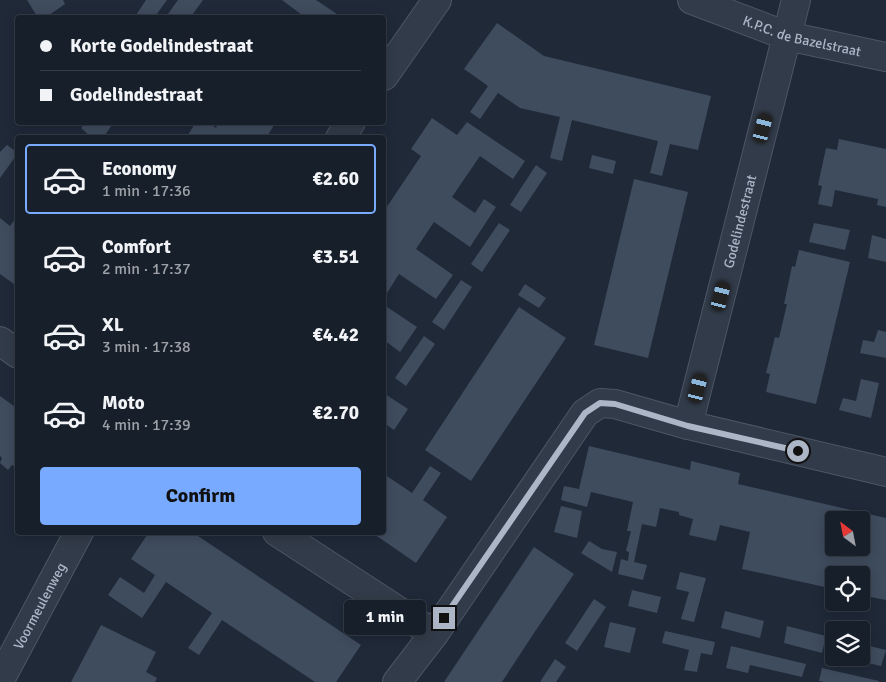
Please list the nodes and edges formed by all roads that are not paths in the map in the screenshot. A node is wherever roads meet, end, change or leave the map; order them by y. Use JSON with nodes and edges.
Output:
{"nodes":[{"id":1,"x":437,"y":0,"type":"edge"},
{"id":2,"x":692,"y":0,"type":"edge"},
{"id":3,"x":796,"y":0,"type":"edge"},
{"id":4,"x":786,"y":36,"type":"junction"},
{"id":5,"x":886,"y":57,"type":"edge"},
{"id":6,"x":386,"y":73,"type":"edge"},
{"id":7,"x":0,"y":341,"type":"edge"},
{"id":8,"x":15,"y":352,"type":"edge"},
{"id":9,"x":688,"y":426,"type":"junction"},
{"id":10,"x":886,"y":472,"type":"edge"},
{"id":11,"x":77,"y":535,"type":"edge"},
{"id":12,"x":282,"y":535,"type":"edge"},
{"id":13,"x":434,"y":634,"type":"junction"},
{"id":14,"x":0,"y":680,"type":"edge"},
{"id":15,"x":397,"y":682,"type":"edge"}],
"edges":[{"from":1,"to":6,"type":"street"},
{"from":2,"to":4,"type":"street","name":"K.P.C. de Bazelstraat"},
{"from":3,"to":4,"type":"street","name":"Godelindestraat"},
{"from":4,"to":5,"type":"street","name":"K.P.C. de Bazelstraat"},
{"from":4,"to":9,"type":"street","name":"Godelindestraat"},
{"from":7,"to":8,"type":"street"},
{"from":9,"to":10,"type":"street"},
{"from":9,"to":13,"type":"street"},
{"from":11,"to":14,"type":"street","name":"Voormeulenweg"},
{"from":12,"to":13,"type":"street"},
{"from":13,"to":15,"type":"street"}]}
